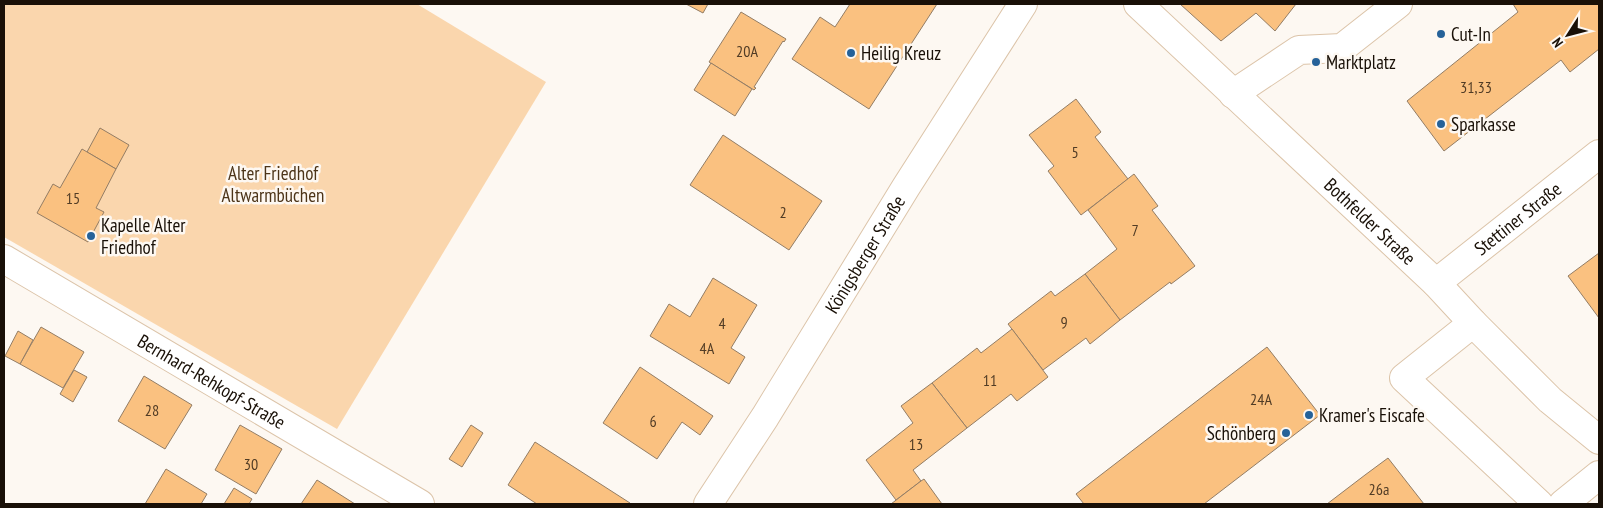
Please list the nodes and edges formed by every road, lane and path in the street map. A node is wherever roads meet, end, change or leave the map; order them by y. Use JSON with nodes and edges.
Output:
{"nodes":[{"id":1,"x":1023,"y":4,"type":"edge"},
{"id":2,"x":1138,"y":4,"type":"edge"},
{"id":3,"x":1398,"y":4,"type":"edge"},
{"id":4,"x":1233,"y":94,"type":"junction"},
{"id":5,"x":1599,"y":154,"type":"edge"},
{"id":6,"x":4,"y":259,"type":"edge"},
{"id":7,"x":1436,"y":284,"type":"junction"},
{"id":8,"x":1473,"y":323,"type":"junction"},
{"id":9,"x":1599,"y":440,"type":"edge"},
{"id":10,"x":1599,"y":475,"type":"edge"},
{"id":11,"x":420,"y":504,"type":"edge"},
{"id":12,"x":708,"y":504,"type":"edge"},
{"id":13,"x":1539,"y":504,"type":"edge"},
{"id":14,"x":1563,"y":504,"type":"edge"}],
"edges":[{"from":1,"to":12,"type":"street","name":"Königsberger Straße"},
{"from":2,"to":4,"type":"street","name":"Bothfelder Straße"},
{"from":3,"to":4,"type":"street"},
{"from":4,"to":7,"type":"street","name":"Bothfelder Straße"},
{"from":5,"to":7,"type":"street","name":"Stettiner Straße"},
{"from":6,"to":11,"type":"street","name":"Bernhard-Rehkopf-Straße"},
{"from":7,"to":8,"type":"street","name":"Bothfelder Straße"},
{"from":8,"to":9,"type":"street","name":"Bothfelder Straße"},
{"from":8,"to":13,"type":"street"},
{"from":10,"to":14,"type":"street"}]}
